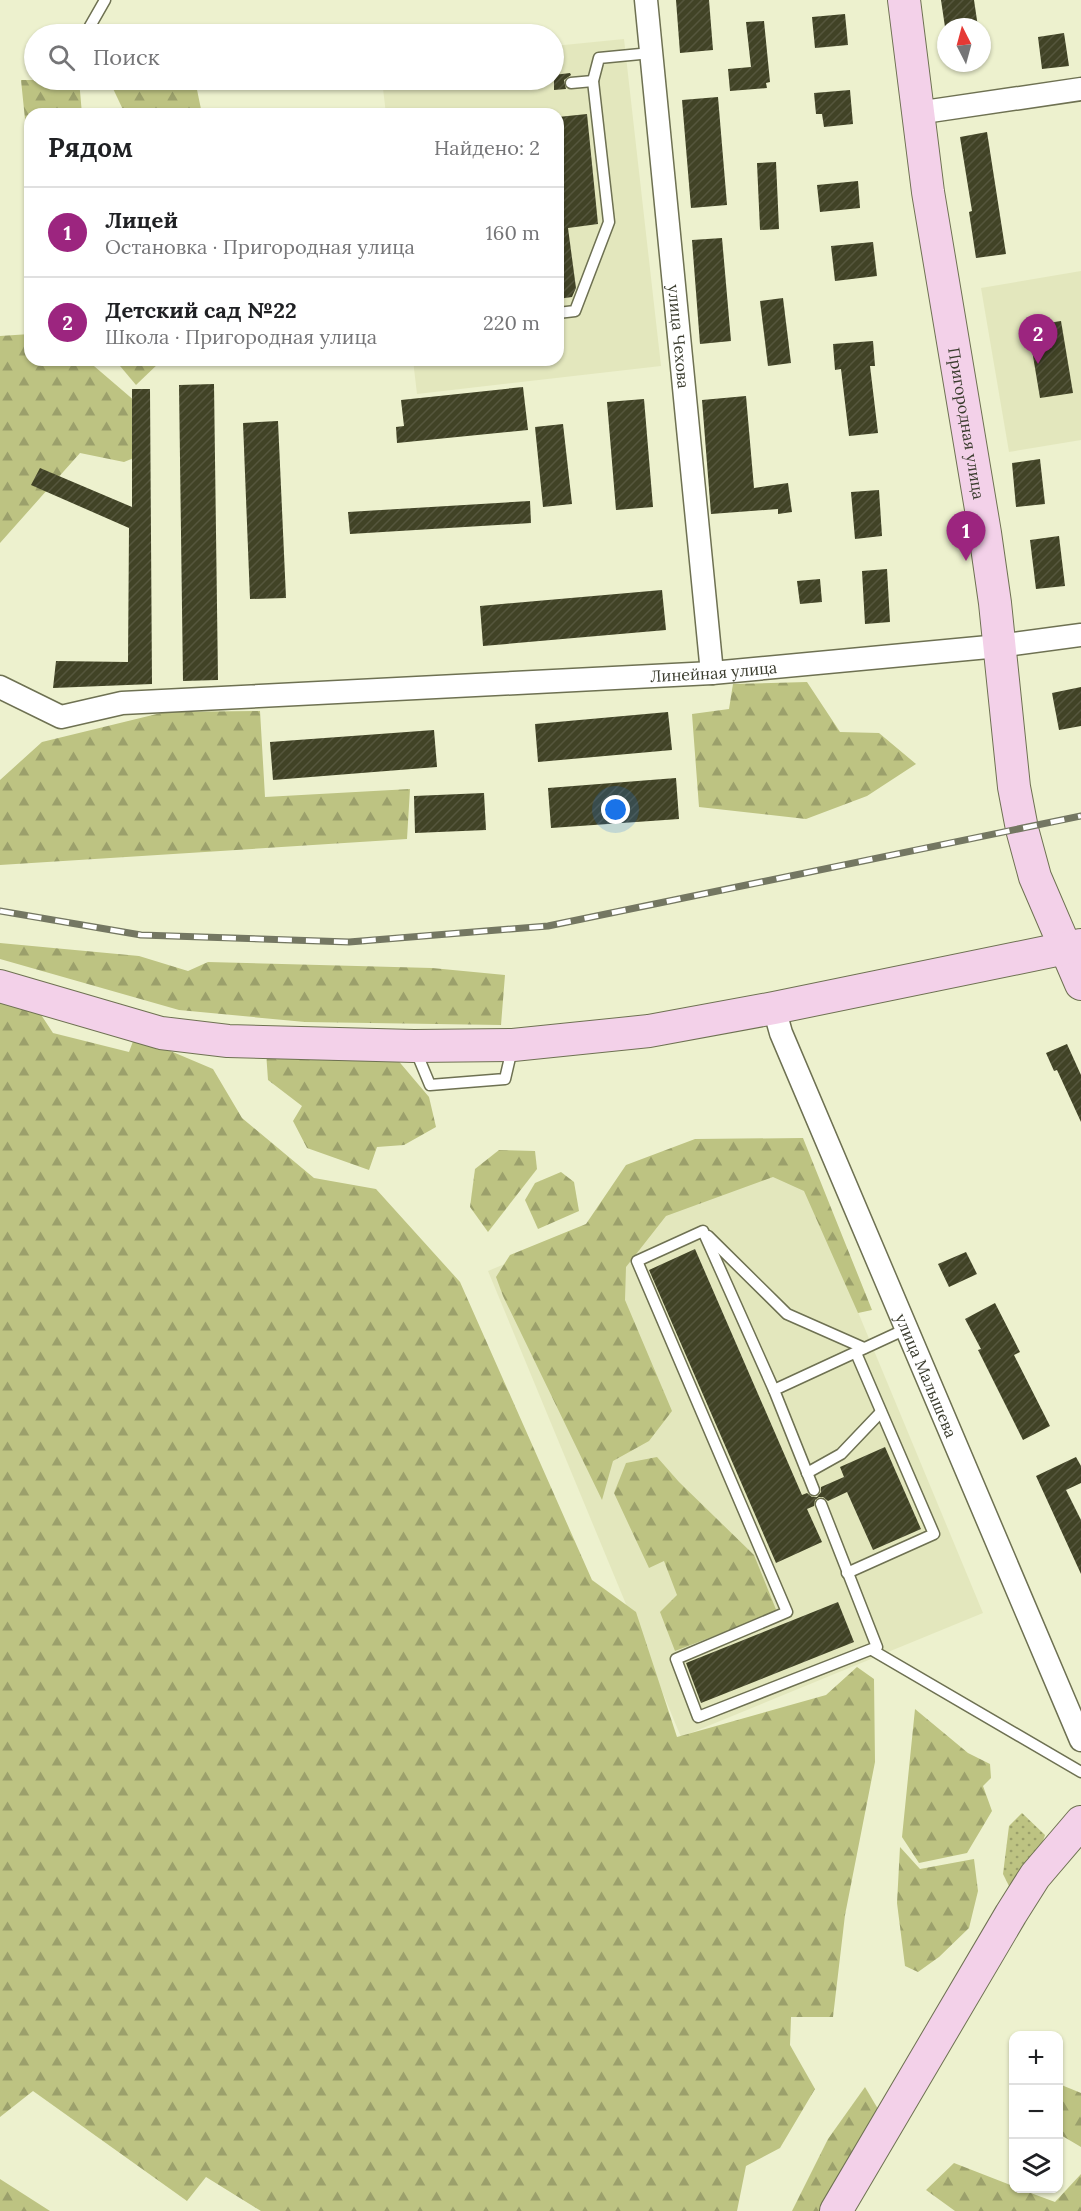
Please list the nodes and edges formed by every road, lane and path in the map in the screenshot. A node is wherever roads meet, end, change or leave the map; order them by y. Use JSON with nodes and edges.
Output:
{"nodes":[{"id":1,"x":105,"y":0,"type":"edge"},
{"id":2,"x":646,"y":0,"type":"edge"},
{"id":3,"x":904,"y":0,"type":"edge"},
{"id":4,"x":91,"y":24,"type":"edge"},
{"id":5,"x":651,"y":53,"type":"junction"},
{"id":6,"x":593,"y":81,"type":"junction"},
{"id":7,"x":572,"y":83,"type":"dead end"},
{"id":8,"x":1081,"y":89,"type":"edge"},
{"id":9,"x":917,"y":112,"type":"junction"},
{"id":10,"x":564,"y":312,"type":"edge"},
{"id":11,"x":1081,"y":635,"type":"edge"},
{"id":12,"x":999,"y":646,"type":"junction"},
{"id":13,"x":712,"y":673,"type":"junction"},
{"id":14,"x":0,"y":687,"type":"edge"},
{"id":15,"x":1073,"y":946,"type":"edge"},
{"id":16,"x":1081,"y":984,"type":"edge"},
{"id":17,"x":0,"y":986,"type":"edge"},
{"id":18,"x":774,"y":1008,"type":"junction"},
{"id":19,"x":703,"y":1231,"type":"junction"},
{"id":20,"x":906,"y":1329,"type":"junction"},
{"id":21,"x":860,"y":1350,"type":"junction"},
{"id":22,"x":774,"y":1390,"type":"junction"},
{"id":23,"x":881,"y":1412,"type":"junction"},
{"id":24,"x":807,"y":1473,"type":"junction"},
{"id":25,"x":814,"y":1490,"type":"dead end"},
{"id":26,"x":820,"y":1504,"type":"dead end"},
{"id":27,"x":847,"y":1573,"type":"junction"},
{"id":28,"x":872,"y":1650,"type":"junction"},
{"id":29,"x":1081,"y":1740,"type":"edge"},
{"id":30,"x":1081,"y":1772,"type":"edge"},
{"id":31,"x":1081,"y":1822,"type":"edge"},
{"id":32,"x":836,"y":2211,"type":"edge"}],
"edges":[{"from":1,"to":4,"type":"lane"},
{"from":2,"to":5,"type":"street","name":"улица Чехова"},
{"from":3,"to":9,"type":"main road","name":"Пригородная улица"},
{"from":5,"to":6,"type":"lane"},
{"from":5,"to":13,"type":"street","name":"улица Чехова"},
{"from":6,"to":7,"type":"lane"},
{"from":6,"to":10,"type":"lane"},
{"from":8,"to":9,"type":"street"},
{"from":9,"to":12,"type":"main road","name":"Пригородная улица"},
{"from":11,"to":12,"type":"street","name":"Линейная улица"},
{"from":12,"to":13,"type":"street","name":"Линейная улица"},
{"from":12,"to":15,"type":"main road","name":"Пригородная улица"},
{"from":13,"to":14,"type":"street","name":"Линейная улица"},
{"from":15,"to":16,"type":"main road","name":"Пригородная улица"},
{"from":15,"to":18,"type":"main road"},
{"from":17,"to":18,"type":"main road"},
{"from":18,"to":20,"type":"street","name":"улица Малышева"},
{"from":19,"to":21,"type":"lane"},
{"from":19,"to":22,"type":"lane"},
{"from":19,"to":28,"type":"lane"},
{"from":20,"to":21,"type":"lane"},
{"from":20,"to":29,"type":"street","name":"улица Малышева"},
{"from":21,"to":22,"type":"lane"},
{"from":21,"to":23,"type":"lane"},
{"from":22,"to":24,"type":"lane"},
{"from":23,"to":24,"type":"lane"},
{"from":23,"to":27,"type":"lane"},
{"from":24,"to":25,"type":"lane"},
{"from":26,"to":27,"type":"lane"},
{"from":27,"to":28,"type":"lane"},
{"from":28,"to":30,"type":"lane"},
{"from":31,"to":32,"type":"main road"}]}
